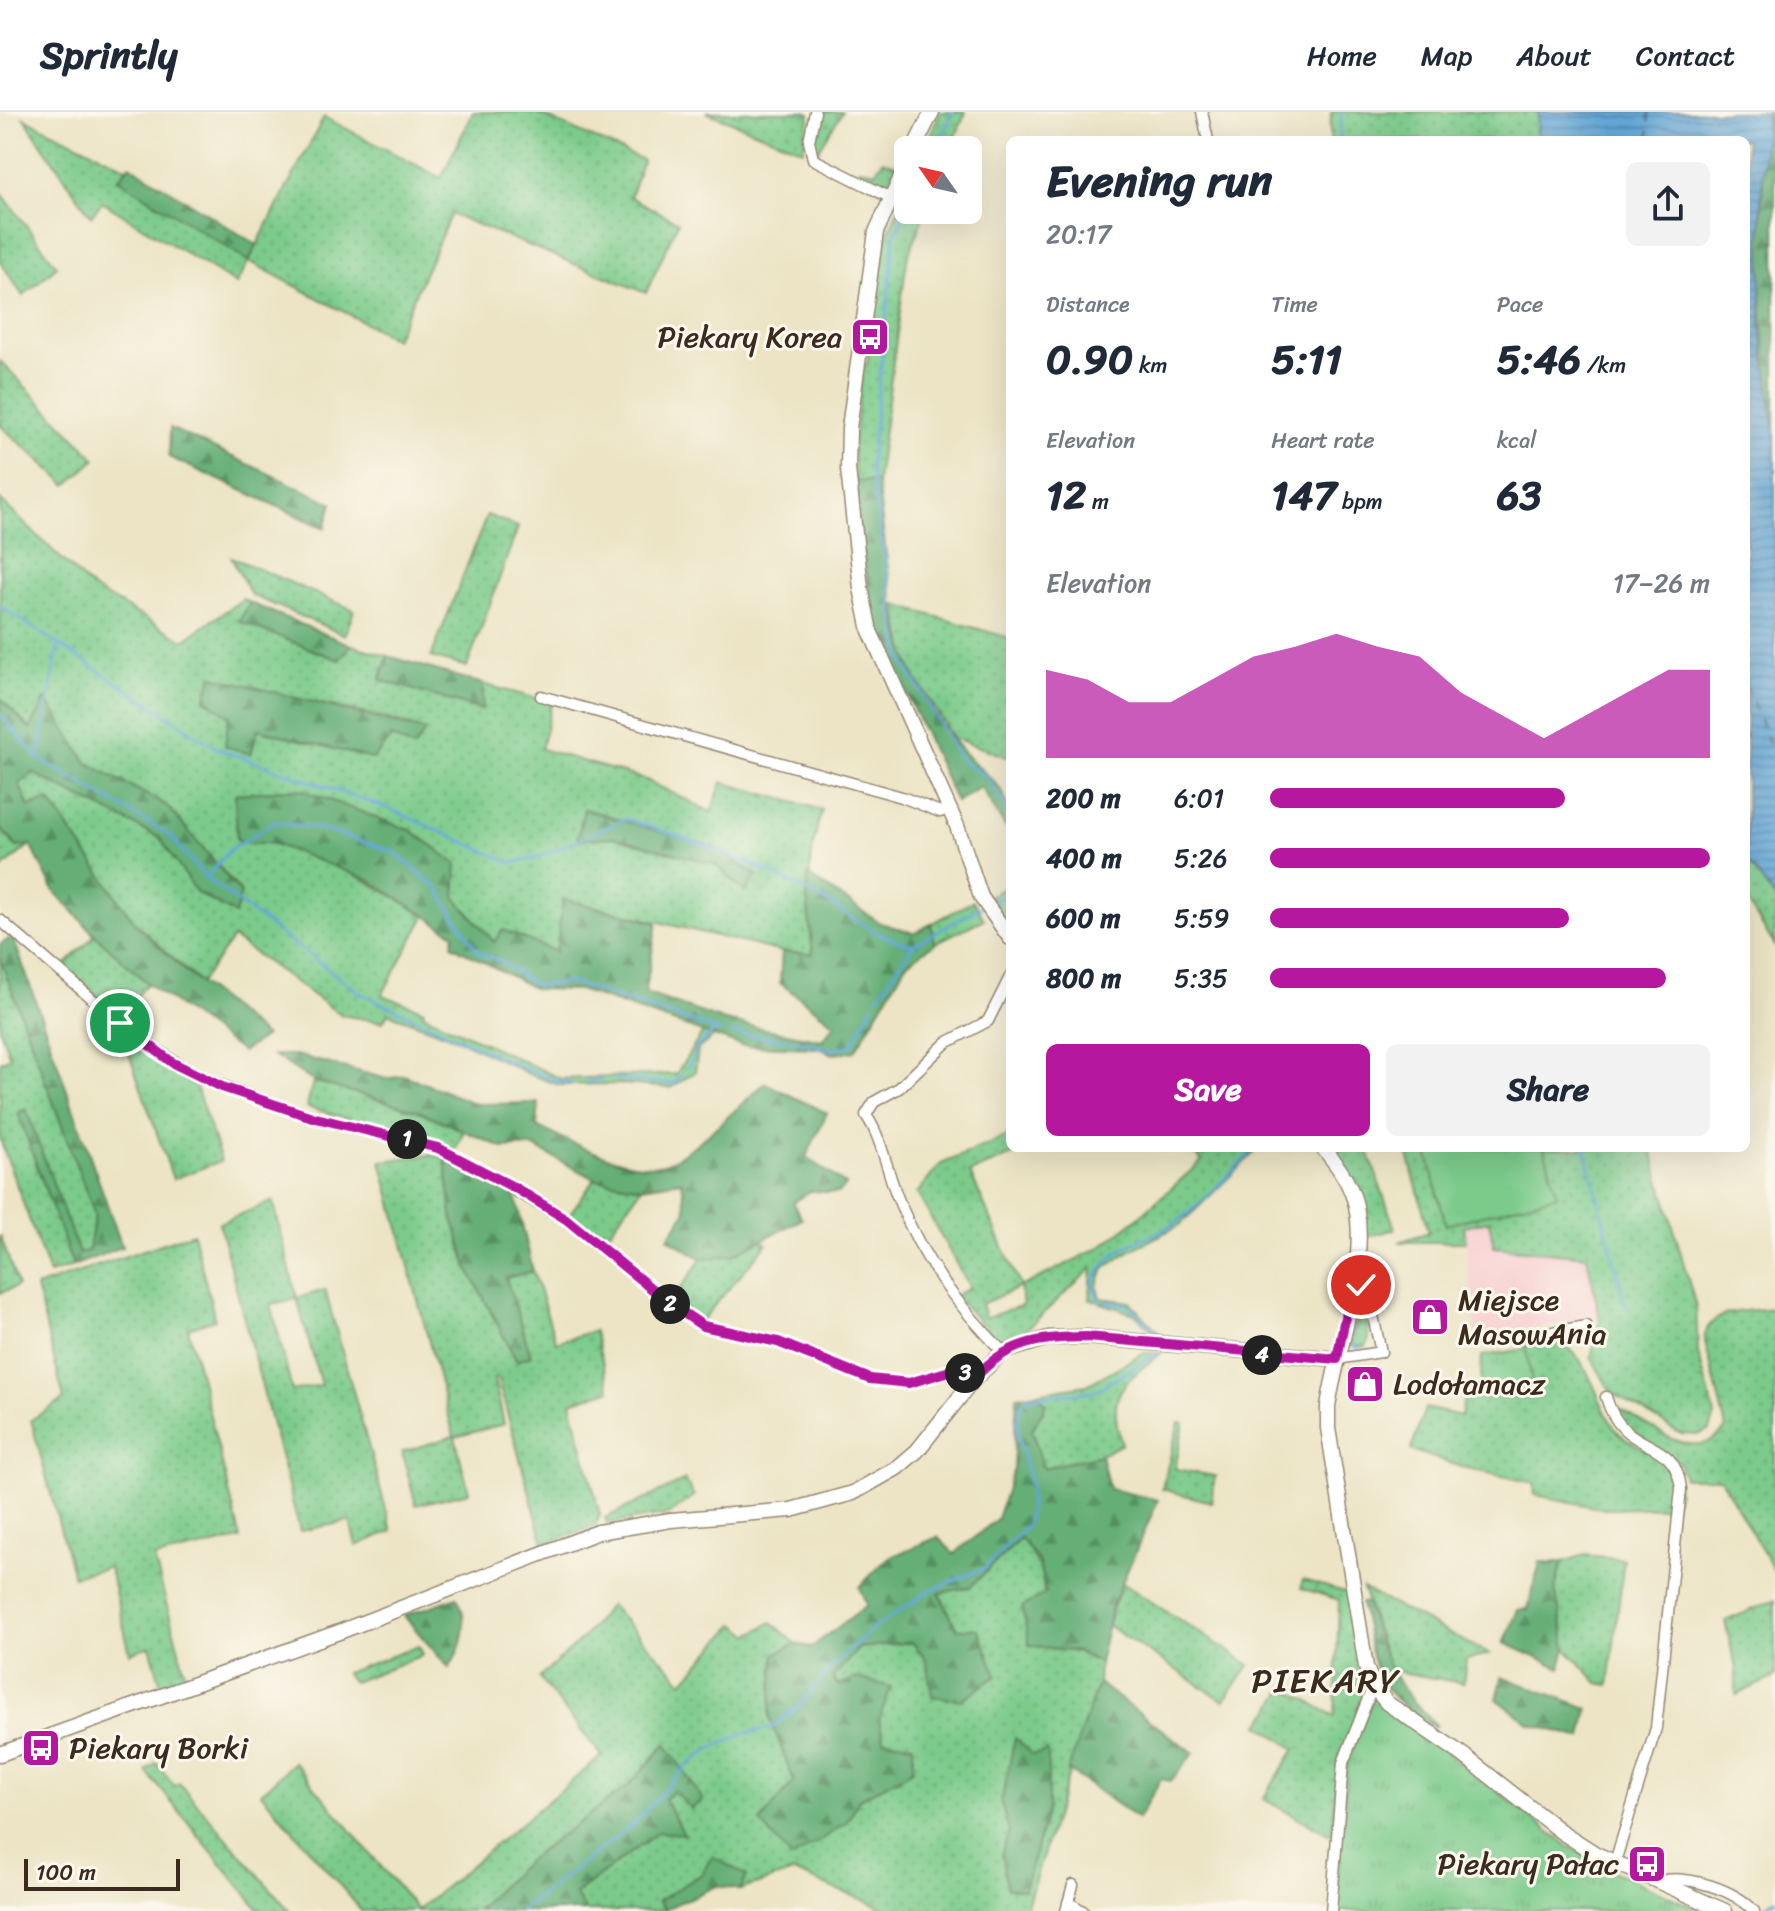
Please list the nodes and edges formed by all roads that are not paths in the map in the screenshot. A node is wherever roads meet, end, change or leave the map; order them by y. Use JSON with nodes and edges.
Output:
{"nodes":[{"id":1,"x":815,"y":112,"type":"edge"},
{"id":2,"x":932,"y":112,"type":"edge"},
{"id":3,"x":1202,"y":112,"type":"edge"},
{"id":4,"x":920,"y":136,"type":"edge"},
{"id":5,"x":1207,"y":136,"type":"edge"},
{"id":6,"x":894,"y":192,"type":"edge"},
{"id":7,"x":891,"y":198,"type":"junction"},
{"id":8,"x":541,"y":696,"type":"dead end"},
{"id":9,"x":949,"y":809,"type":"junction"},
{"id":10,"x":0,"y":920,"type":"edge"},
{"id":11,"x":1006,"y":933,"type":"edge"},
{"id":12,"x":1006,"y":985,"type":"edge"},
{"id":13,"x":1326,"y":1152,"type":"edge"},
{"id":14,"x":1352,"y":1281,"type":"junction"},
{"id":15,"x":1586,"y":1326,"type":"dead end"},
{"id":16,"x":1553,"y":1332,"type":"dead end"},
{"id":17,"x":1003,"y":1352,"type":"junction"},
{"id":18,"x":1337,"y":1359,"type":"junction"},
{"id":19,"x":975,"y":1378,"type":"junction"},
{"id":20,"x":1606,"y":1397,"type":"dead end"},
{"id":21,"x":1373,"y":1686,"type":"junction"},
{"id":22,"x":0,"y":1754,"type":"edge"},
{"id":23,"x":1615,"y":1862,"type":"junction"},
{"id":24,"x":1660,"y":1881,"type":"junction"},
{"id":25,"x":1073,"y":1885,"type":"dead end"},
{"id":26,"x":1067,"y":1906,"type":"edge"},
{"id":27,"x":1083,"y":1911,"type":"edge"},
{"id":28,"x":1331,"y":1911,"type":"edge"},
{"id":29,"x":1725,"y":1911,"type":"edge"},
{"id":30,"x":1754,"y":1911,"type":"edge"}],
"edges":[{"from":1,"to":7,"type":"street"},
{"from":2,"to":4,"type":"street"},
{"from":3,"to":5,"type":"street"},
{"from":6,"to":7,"type":"street"},
{"from":7,"to":9,"type":"street"},
{"from":8,"to":9,"type":"street"},
{"from":9,"to":11,"type":"street"},
{"from":10,"to":19,"type":"street"},
{"from":12,"to":17,"type":"street"},
{"from":13,"to":14,"type":"street"},
{"from":14,"to":18,"type":"street"},
{"from":14,"to":18,"type":"street"},
{"from":15,"to":16,"type":"street"},
{"from":17,"to":18,"type":"street"},
{"from":17,"to":19,"type":"street"},
{"from":18,"to":21,"type":"street"},
{"from":19,"to":22,"type":"street"},
{"from":20,"to":23,"type":"street"},
{"from":21,"to":23,"type":"street"},
{"from":21,"to":28,"type":"street"},
{"from":23,"to":24,"type":"street"},
{"from":24,"to":29,"type":"street"},
{"from":24,"to":30,"type":"street"},
{"from":25,"to":26,"type":"street"},
{"from":26,"to":27,"type":"street"}]}
